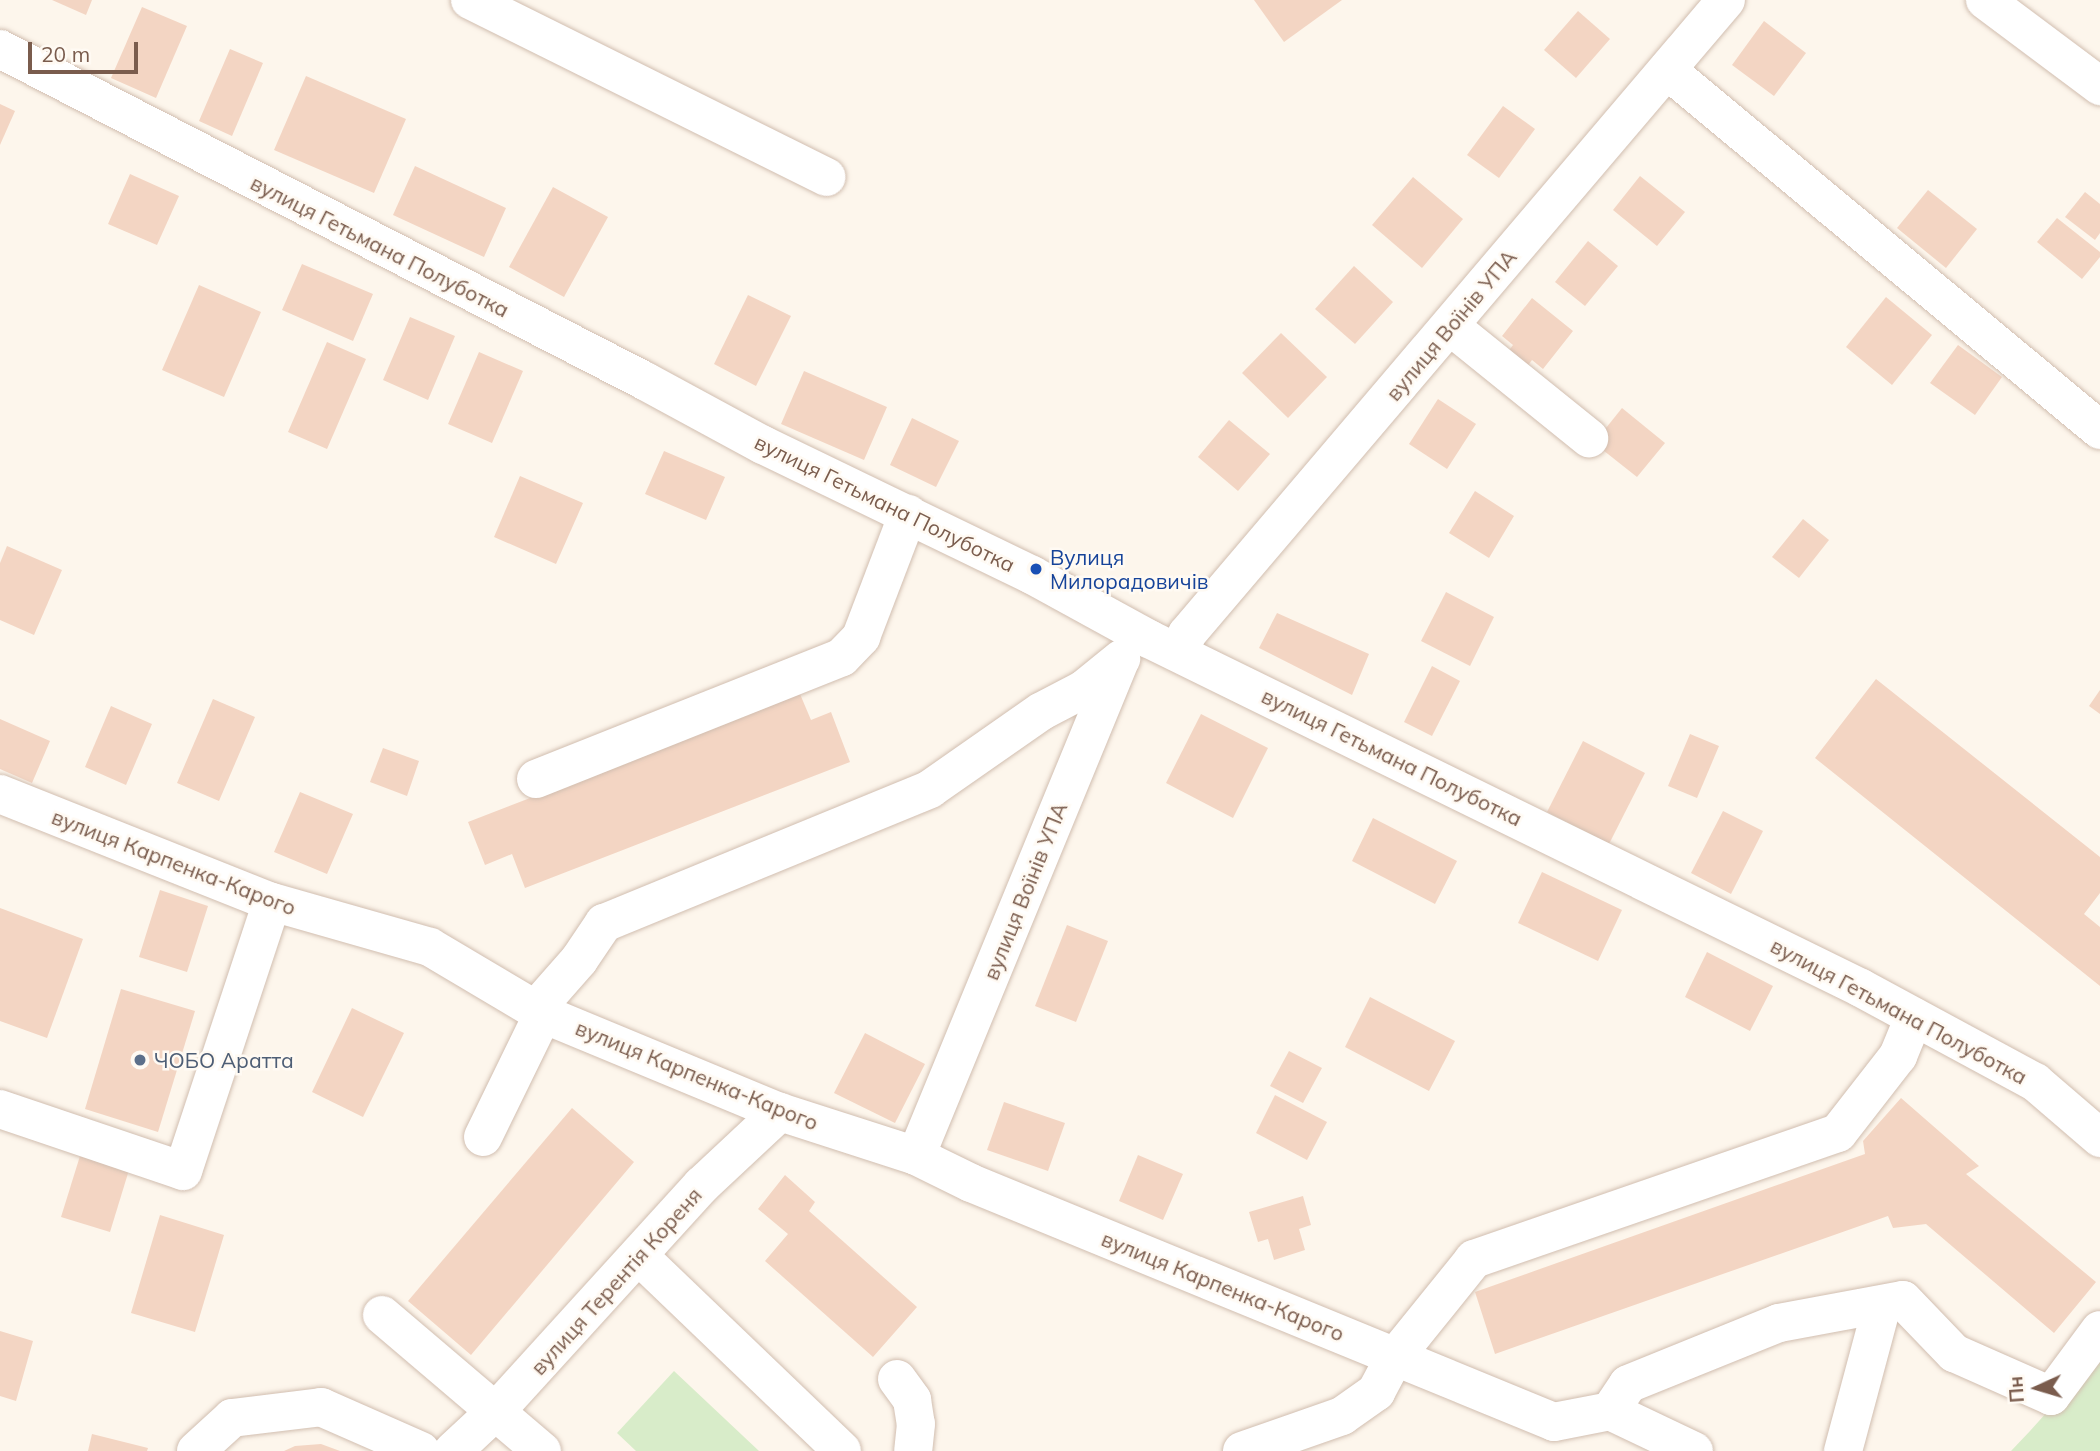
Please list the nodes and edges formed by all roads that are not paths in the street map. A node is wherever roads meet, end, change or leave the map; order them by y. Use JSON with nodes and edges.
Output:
{"nodes":[{"id":1,"x":470,"y":0,"type":"edge"},
{"id":2,"x":1726,"y":0,"type":"edge"},
{"id":3,"x":1985,"y":0,"type":"edge"},
{"id":4,"x":0,"y":49,"type":"edge"},
{"id":5,"x":1667,"y":70,"type":"junction"},
{"id":6,"x":2100,"y":86,"type":"edge"},
{"id":7,"x":827,"y":177,"type":"dead end"},
{"id":8,"x":1450,"y":326,"type":"junction"},
{"id":9,"x":2100,"y":430,"type":"edge"},
{"id":10,"x":1589,"y":438,"type":"dead end"},
{"id":11,"x":908,"y":514,"type":"junction"},
{"id":12,"x":1150,"y":650,"type":"junction"},
{"id":13,"x":536,"y":779,"type":"dead end"},
{"id":14,"x":0,"y":794,"type":"edge"},
{"id":15,"x":272,"y":902,"type":"junction"},
{"id":16,"x":539,"y":1012,"type":"junction"},
{"id":17,"x":1914,"y":1017,"type":"junction"},
{"id":18,"x":0,"y":1109,"type":"edge"},
{"id":19,"x":780,"y":1112,"type":"junction"},
{"id":20,"x":482,"y":1137,"type":"dead end"},
{"id":21,"x":2100,"y":1138,"type":"edge"},
{"id":22,"x":916,"y":1156,"type":"junction"},
{"id":23,"x":639,"y":1256,"type":"junction"},
{"id":24,"x":1882,"y":1305,"type":"junction"},
{"id":25,"x":382,"y":1315,"type":"dead end"},
{"id":26,"x":2100,"y":1330,"type":"edge"},
{"id":27,"x":1395,"y":1357,"type":"junction"},
{"id":28,"x":897,"y":1379,"type":"dead end"},
{"id":29,"x":497,"y":1410,"type":"junction"},
{"id":30,"x":1622,"y":1428,"type":"edge"},
{"id":31,"x":196,"y":1451,"type":"edge"},
{"id":32,"x":421,"y":1451,"type":"edge"},
{"id":33,"x":453,"y":1451,"type":"edge"},
{"id":34,"x":542,"y":1451,"type":"edge"},
{"id":35,"x":842,"y":1451,"type":"edge"},
{"id":36,"x":913,"y":1451,"type":"edge"},
{"id":37,"x":1242,"y":1451,"type":"edge"},
{"id":38,"x":1695,"y":1451,"type":"edge"},
{"id":39,"x":1843,"y":1451,"type":"edge"}],
"edges":[{"from":1,"to":7,"type":"street"},
{"from":2,"to":5,"type":"street","name":"вулиця Воїнів УПА"},
{"from":3,"to":6,"type":"street"},
{"from":4,"to":11,"type":"street","name":"вулиця Гетьмана Полуботка"},
{"from":5,"to":8,"type":"street","name":"вулиця Воїнів УПА"},
{"from":5,"to":9,"type":"street"},
{"from":8,"to":10,"type":"street"},
{"from":8,"to":12,"type":"street","name":"вулиця Воїнів УПА"},
{"from":11,"to":12,"type":"street","name":"вулиця Гетьмана Полуботка"},
{"from":11,"to":13,"type":"street"},
{"from":12,"to":16,"type":"street"},
{"from":12,"to":17,"type":"street","name":"вулиця Гетьмана Полуботка"},
{"from":12,"to":22,"type":"street","name":"вулиця Воїнів УПА"},
{"from":14,"to":15,"type":"street","name":"вулиця Карпенка-Карого"},
{"from":15,"to":16,"type":"street","name":"вулиця Карпенка-Карого"},
{"from":15,"to":18,"type":"street"},
{"from":16,"to":19,"type":"street","name":"вулиця Карпенка-Карого"},
{"from":16,"to":20,"type":"street"},
{"from":17,"to":21,"type":"street","name":"вулиця Гетьмана Полуботка"},
{"from":17,"to":27,"type":"street"},
{"from":19,"to":22,"type":"street","name":"вулиця Карпенка-Карого"},
{"from":19,"to":23,"type":"street","name":"вулиця Терентія Кореня"},
{"from":22,"to":27,"type":"street","name":"вулиця Карпенка-Карого"},
{"from":23,"to":29,"type":"street","name":"вулиця Терентія Кореня"},
{"from":23,"to":35,"type":"street"},
{"from":24,"to":26,"type":"street"},
{"from":24,"to":30,"type":"street"},
{"from":24,"to":39,"type":"street"},
{"from":25,"to":29,"type":"street"},
{"from":27,"to":30,"type":"street","name":"вулиця Карпенка-Карого"},
{"from":27,"to":37,"type":"street"},
{"from":28,"to":36,"type":"street"},
{"from":29,"to":33,"type":"street","name":"вулиця Терентія Кореня"},
{"from":29,"to":34,"type":"street"},
{"from":30,"to":38,"type":"street"},
{"from":31,"to":32,"type":"street"}]}
